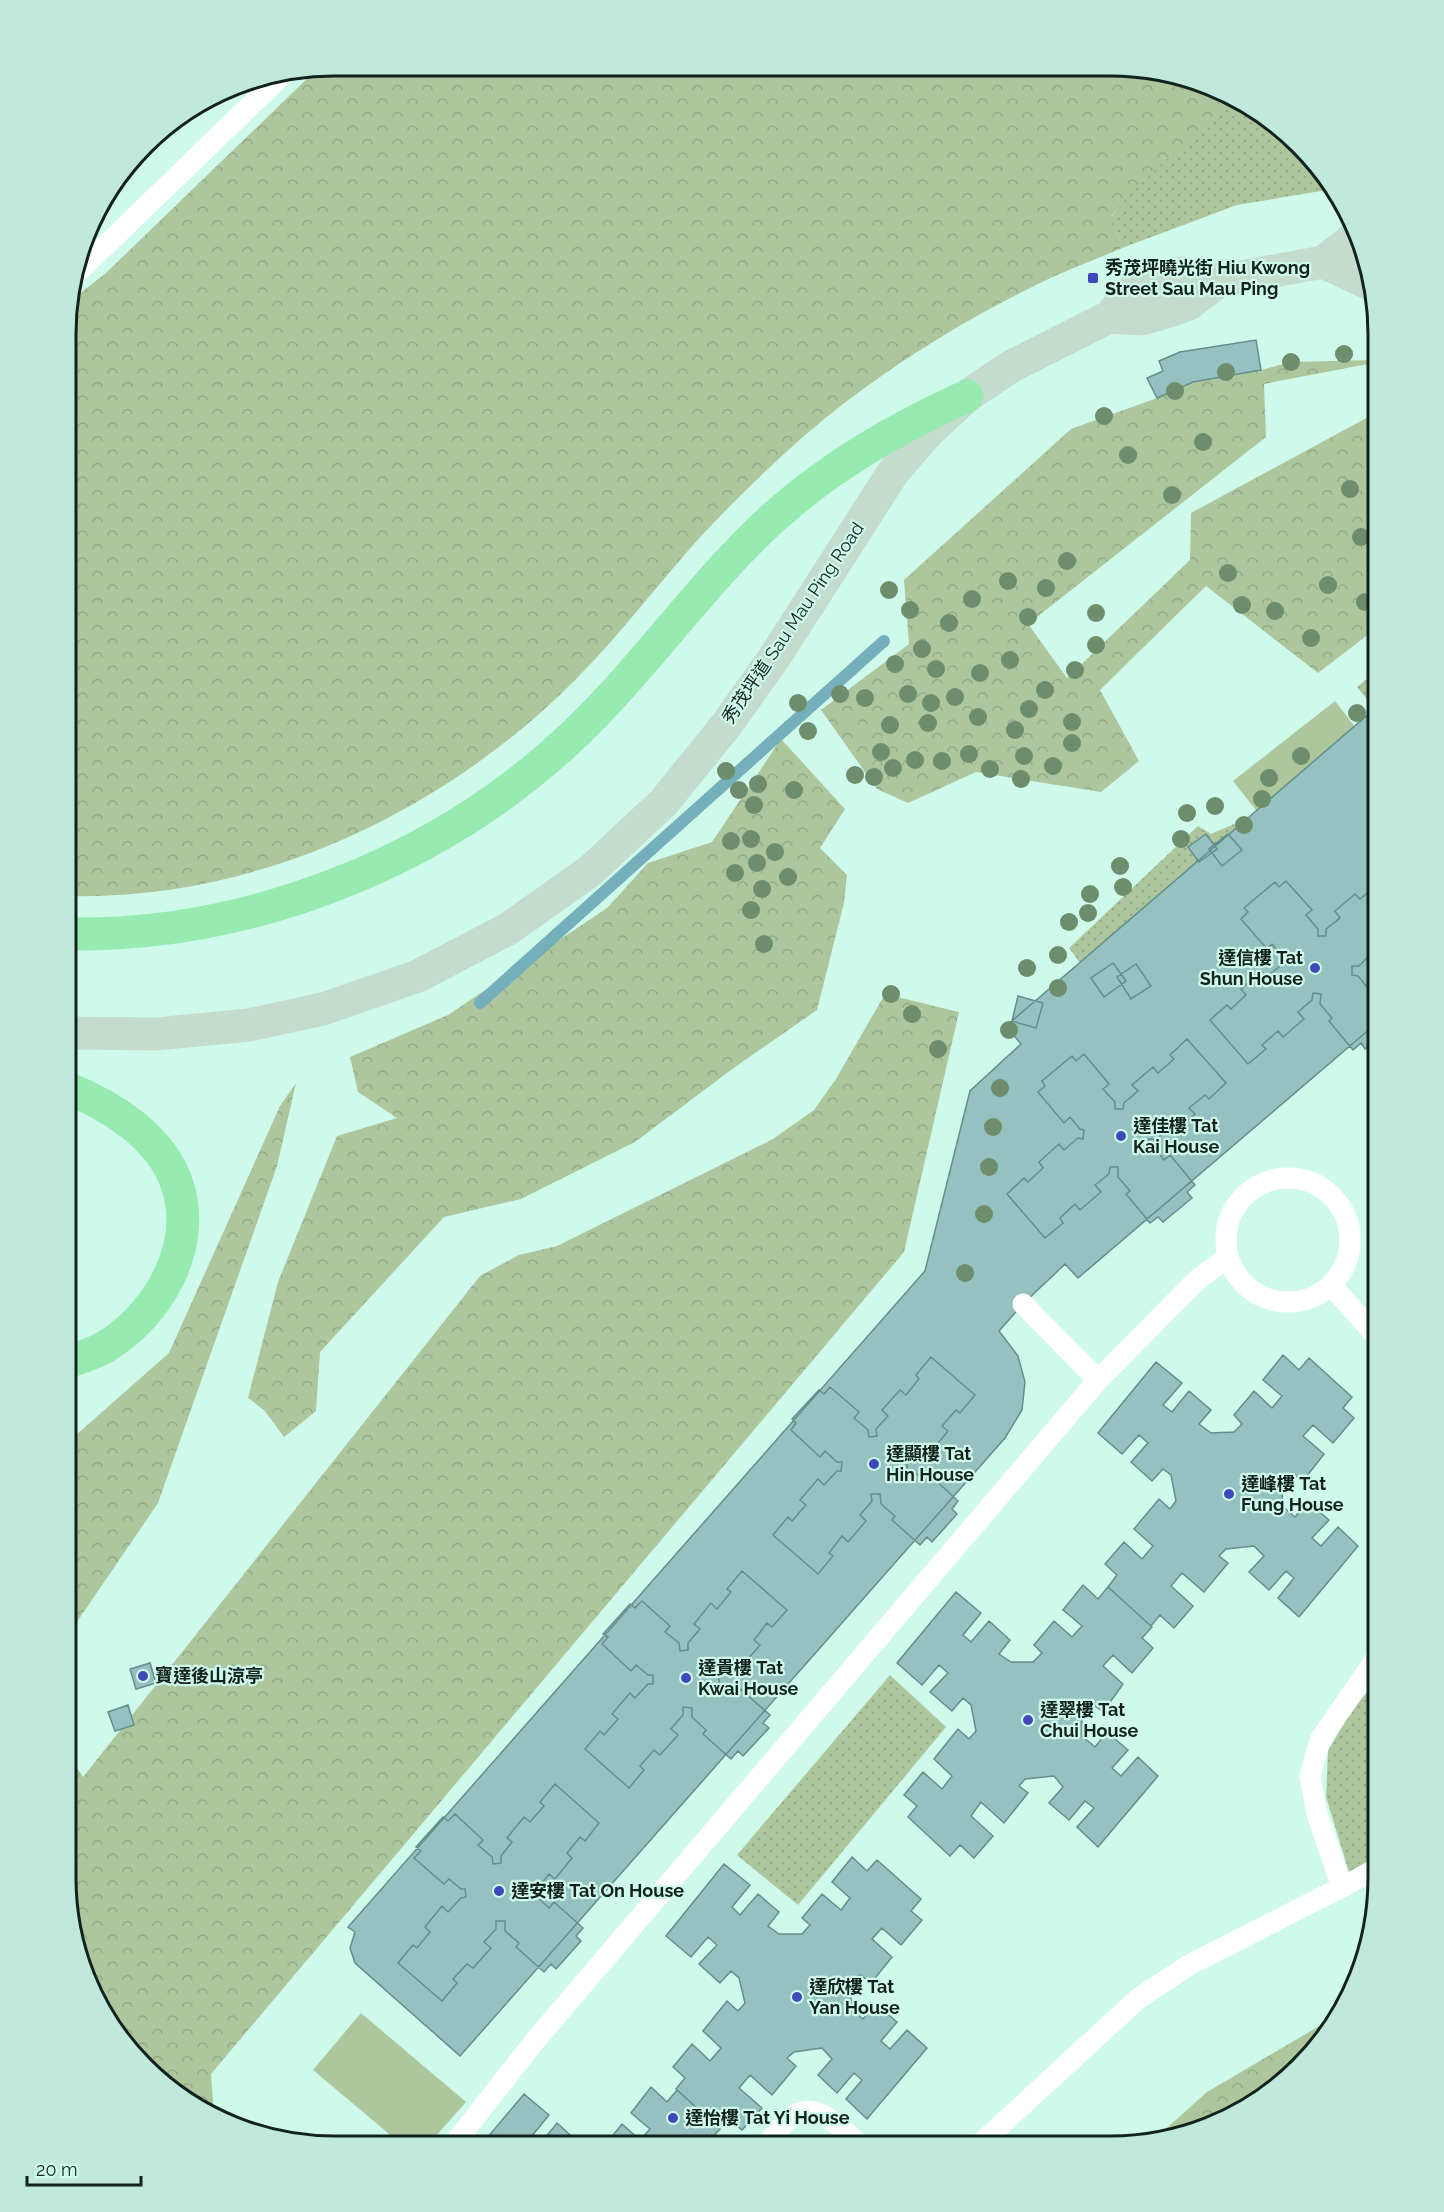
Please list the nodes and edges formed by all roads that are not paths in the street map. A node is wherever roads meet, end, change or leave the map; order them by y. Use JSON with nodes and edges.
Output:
{"nodes":[{"id":1,"x":273,"y":84,"type":"edge"},
{"id":2,"x":1350,"y":241,"type":"edge"},
{"id":3,"x":1323,"y":262,"type":"junction"},
{"id":4,"x":87,"y":263,"type":"edge"},
{"id":5,"x":1362,"y":281,"type":"edge"},
{"id":6,"x":967,"y":396,"type":"junction"},
{"id":7,"x":76,"y":934,"type":"edge"},
{"id":8,"x":76,"y":1033,"type":"edge"},
{"id":9,"x":76,"y":1092,"type":"edge"},
{"id":10,"x":1228,"y":1257,"type":"junction"},
{"id":11,"x":1331,"y":1285,"type":"junction"},
{"id":12,"x":1023,"y":1304,"type":"dead end"},
{"id":13,"x":1368,"y":1327,"type":"edge"},
{"id":14,"x":76,"y":1358,"type":"edge"},
{"id":15,"x":1098,"y":1380,"type":"junction"},
{"id":16,"x":1368,"y":1670,"type":"edge"},
{"id":17,"x":1368,"y":1874,"type":"edge"},
{"id":18,"x":1342,"y":1887,"type":"junction"},
{"id":19,"x":460,"y":2136,"type":"edge"},
{"id":20,"x":774,"y":2136,"type":"edge"},
{"id":21,"x":850,"y":2136,"type":"edge"},
{"id":22,"x":989,"y":2136,"type":"edge"}],
"edges":[{"from":1,"to":4,"type":"lane"},
{"from":2,"to":3,"type":"main road","name":"秀茂坪道 Sau Mau Ping Road"},
{"from":3,"to":5,"type":"main road"},
{"from":3,"to":6,"type":"main road","name":"秀茂坪道 Sau Mau Ping Road"},
{"from":6,"to":7,"type":"highway"},
{"from":6,"to":8,"type":"main road","name":"秀茂坪道 Sau Mau Ping Road"},
{"from":9,"to":14,"type":"highway"},
{"from":10,"to":11,"type":"lane"},
{"from":10,"to":11,"type":"lane"},
{"from":10,"to":15,"type":"lane"},
{"from":11,"to":13,"type":"lane"},
{"from":12,"to":15,"type":"lane"},
{"from":15,"to":19,"type":"lane"},
{"from":16,"to":18,"type":"lane"},
{"from":17,"to":18,"type":"lane"},
{"from":18,"to":22,"type":"lane"},
{"from":20,"to":21,"type":"lane"}]}
